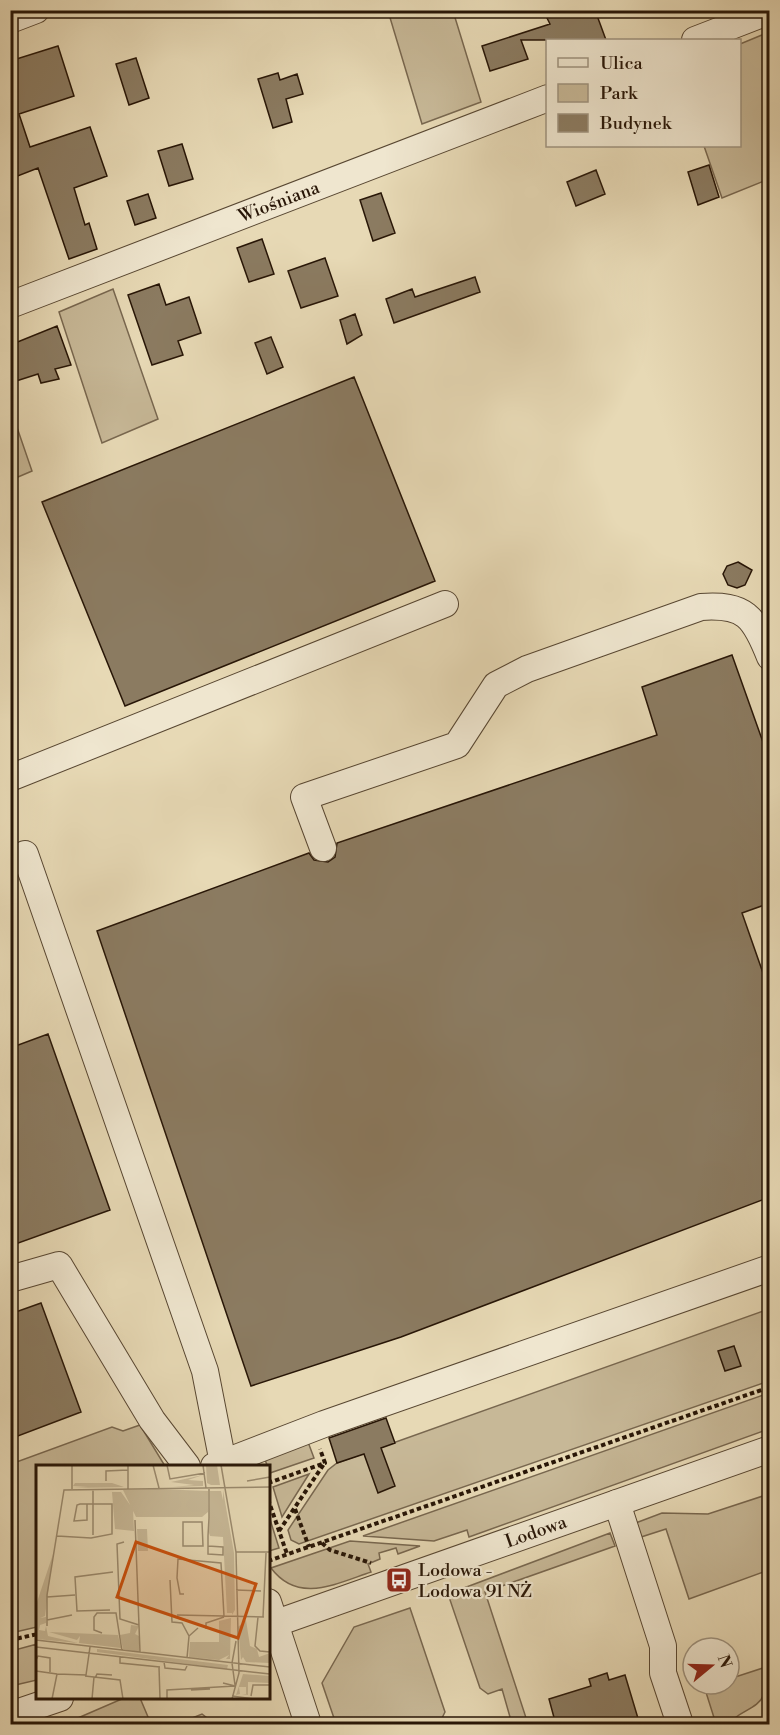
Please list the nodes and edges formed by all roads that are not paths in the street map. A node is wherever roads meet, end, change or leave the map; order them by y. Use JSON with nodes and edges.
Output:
{"nodes":[{"id":1,"x":36,"y":10,"type":"edge"},
{"id":2,"x":770,"y":11,"type":"edge"},
{"id":3,"x":10,"y":20,"type":"edge"},
{"id":4,"x":698,"y":39,"type":"edge"},
{"id":5,"x":546,"y":99,"type":"edge"},
{"id":6,"x":10,"y":305,"type":"edge"},
{"id":7,"x":445,"y":604,"type":"dead end"},
{"id":8,"x":770,"y":657,"type":"edge"},
{"id":9,"x":10,"y":778,"type":"edge"},
{"id":10,"x":323,"y":848,"type":"dead end"},
{"id":11,"x":26,"y":854,"type":"dead end"},
{"id":12,"x":770,"y":1268,"type":"edge"},
{"id":13,"x":10,"y":1279,"type":"edge"},
{"id":14,"x":770,"y":1449,"type":"edge"},
{"id":15,"x":186,"y":1465,"type":"edge"},
{"id":16,"x":220,"y":1465,"type":"edge"},
{"id":17,"x":616,"y":1503,"type":"junction"},
{"id":18,"x":271,"y":1617,"type":"edge"},
{"id":19,"x":57,"y":1699,"type":"edge"},
{"id":20,"x":10,"y":1715,"type":"edge"},
{"id":21,"x":308,"y":1725,"type":"edge"},
{"id":22,"x":680,"y":1725,"type":"edge"}],
"edges":[{"from":1,"to":3,"type":"street"},
{"from":2,"to":4,"type":"street"},
{"from":5,"to":6,"type":"street","name":"Wiośniana"},
{"from":7,"to":9,"type":"street"},
{"from":8,"to":10,"type":"street"},
{"from":11,"to":16,"type":"street"},
{"from":12,"to":16,"type":"street"},
{"from":13,"to":15,"type":"street"},
{"from":14,"to":17,"type":"street","name":"Lodowa"},
{"from":17,"to":18,"type":"street","name":"Lodowa"},
{"from":17,"to":22,"type":"street"},
{"from":18,"to":21,"type":"street"},
{"from":19,"to":20,"type":"street"}]}
